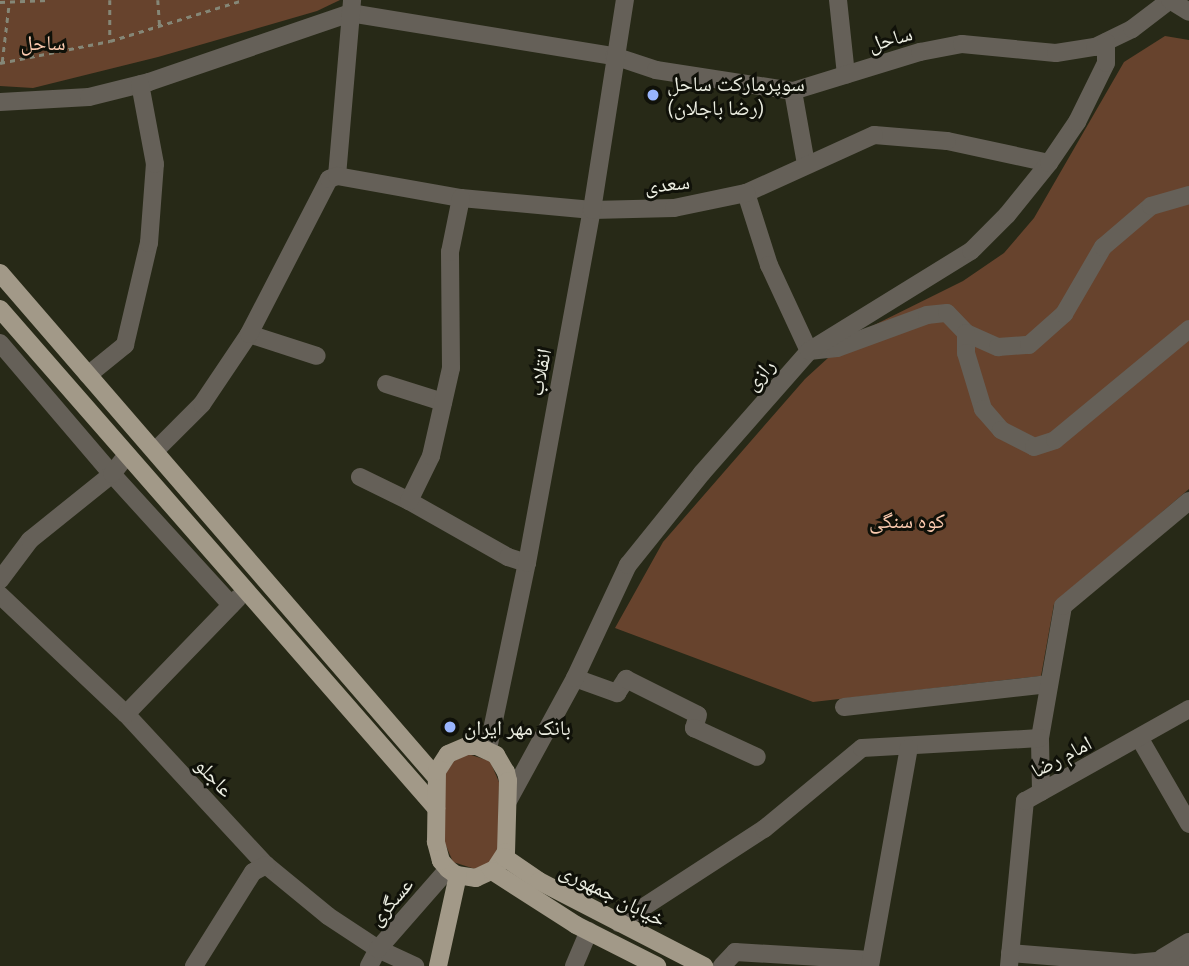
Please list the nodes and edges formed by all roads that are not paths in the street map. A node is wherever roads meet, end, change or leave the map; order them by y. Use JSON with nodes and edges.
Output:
{"nodes":[{"id":1,"x":625,"y":0,"type":"edge"},
{"id":2,"x":838,"y":0,"type":"edge"},
{"id":3,"x":1170,"y":0,"type":"edge"},
{"id":4,"x":351,"y":6,"type":"edge"},
{"id":5,"x":1189,"y":12,"type":"edge"},
{"id":6,"x":1106,"y":42,"type":"junction"},
{"id":7,"x":614,"y":55,"type":"junction"},
{"id":8,"x":846,"y":75,"type":"junction"},
{"id":9,"x":140,"y":84,"type":"junction"},
{"id":10,"x":793,"y":91,"type":"junction"},
{"id":11,"x":0,"y":102,"type":"edge"},
{"id":12,"x":1049,"y":163,"type":"junction"},
{"id":13,"x":806,"y":164,"type":"junction"},
{"id":14,"x":337,"y":176,"type":"junction"},
{"id":15,"x":746,"y":193,"type":"junction"},
{"id":16,"x":1189,"y":195,"type":"edge"},
{"id":17,"x":461,"y":198,"type":"junction"},
{"id":18,"x":592,"y":210,"type":"junction"},
{"id":19,"x":0,"y":273,"type":"edge"},
{"id":20,"x":0,"y":309,"type":"edge"},
{"id":21,"x":1189,"y":329,"type":"edge"},
{"id":22,"x":966,"y":333,"type":"junction"},
{"id":23,"x":249,"y":334,"type":"junction"},
{"id":24,"x":0,"y":343,"type":"edge"},
{"id":25,"x":809,"y":351,"type":"junction"},
{"id":26,"x":317,"y":356,"type":"dead end"},
{"id":27,"x":89,"y":375,"type":"junction"},
{"id":28,"x":386,"y":384,"type":"dead end"},
{"id":29,"x":443,"y":402,"type":"junction"},
{"id":30,"x":150,"y":445,"type":"junction"},
{"id":31,"x":126,"y":456,"type":"junction"},
{"id":32,"x":112,"y":474,"type":"junction"},
{"id":33,"x":360,"y":477,"type":"dead end"},
{"id":34,"x":409,"y":501,"type":"junction"},
{"id":35,"x":1189,"y":501,"type":"edge"},
{"id":36,"x":527,"y":563,"type":"junction"},
{"id":37,"x":0,"y":580,"type":"edge"},
{"id":38,"x":245,"y":590,"type":"junction"},
{"id":39,"x":0,"y":595,"type":"edge"},
{"id":40,"x":231,"y":605,"type":"junction"},
{"id":41,"x":575,"y":678,"type":"junction"},
{"id":42,"x":1049,"y":684,"type":"junction"},
{"id":43,"x":844,"y":707,"type":"dead end"},
{"id":44,"x":1189,"y":709,"type":"edge"},
{"id":45,"x":126,"y":714,"type":"junction"},
{"id":46,"x":1040,"y":738,"type":"junction"},
{"id":47,"x":1140,"y":739,"type":"junction"},
{"id":48,"x":909,"y":748,"type":"junction"},
{"id":49,"x":488,"y":750,"type":"junction"},
{"id":50,"x":757,"y":757,"type":"dead end"},
{"id":51,"x":436,"y":777,"type":"junction"},
{"id":52,"x":1041,"y":792,"type":"junction"},
{"id":53,"x":508,"y":801,"type":"junction"},
{"id":54,"x":436,"y":808,"type":"junction"},
{"id":55,"x":1189,"y":824,"type":"edge"},
{"id":56,"x":498,"y":864,"type":"junction"},
{"id":57,"x":266,"y":865,"type":"junction"},
{"id":58,"x":453,"y":872,"type":"junction"},
{"id":59,"x":619,"y":923,"type":"junction"},
{"id":60,"x":589,"y":931,"type":"junction"},
{"id":61,"x":1189,"y":942,"type":"edge"},
{"id":62,"x":378,"y":949,"type":"junction"},
{"id":63,"x":1189,"y":958,"type":"edge"},
{"id":64,"x":1010,"y":960,"type":"edge"},
{"id":65,"x":1155,"y":962,"type":"junction"},
{"id":66,"x":871,"y":963,"type":"edge"},
{"id":67,"x":194,"y":966,"type":"edge"},
{"id":68,"x":369,"y":966,"type":"edge"},
{"id":69,"x":415,"y":966,"type":"edge"},
{"id":70,"x":438,"y":966,"type":"edge"},
{"id":71,"x":574,"y":966,"type":"edge"},
{"id":72,"x":657,"y":966,"type":"edge"},
{"id":73,"x":704,"y":966,"type":"edge"},
{"id":74,"x":722,"y":966,"type":"edge"}],
"edges":[{"from":1,"to":7,"type":"street","name":"انقلاب"},
{"from":2,"to":8,"type":"street"},
{"from":3,"to":5,"type":"street"},
{"from":3,"to":6,"type":"street","name":"ساحل"},
{"from":4,"to":7,"type":"street","name":"ساحل"},
{"from":4,"to":9,"type":"street"},
{"from":4,"to":14,"type":"street"},
{"from":6,"to":8,"type":"street","name":"ساحل"},
{"from":6,"to":12,"type":"street","name":"رازی"},
{"from":7,"to":10,"type":"street","name":"ساحل"},
{"from":7,"to":18,"type":"street","name":"انقلاب"},
{"from":8,"to":10,"type":"street","name":"ساحل"},
{"from":9,"to":11,"type":"street"},
{"from":9,"to":27,"type":"street"},
{"from":10,"to":13,"type":"street"},
{"from":12,"to":13,"type":"street","name":"سعدی"},
{"from":12,"to":25,"type":"street","name":"رازی"},
{"from":13,"to":15,"type":"street","name":"سعدی"},
{"from":14,"to":17,"type":"street","name":"سعدی"},
{"from":14,"to":23,"type":"street"},
{"from":15,"to":18,"type":"street","name":"سعدی"},
{"from":15,"to":25,"type":"street"},
{"from":16,"to":22,"type":"street"},
{"from":17,"to":18,"type":"street","name":"سعدی"},
{"from":17,"to":29,"type":"street"},
{"from":18,"to":36,"type":"street","name":"انقلاب"},
{"from":19,"to":27,"type":"main road"},
{"from":20,"to":31,"type":"main road"},
{"from":21,"to":22,"type":"street"},
{"from":22,"to":25,"type":"street"},
{"from":23,"to":26,"type":"street"},
{"from":23,"to":30,"type":"street"},
{"from":24,"to":32,"type":"street"},
{"from":25,"to":41,"type":"street","name":"رازی"},
{"from":27,"to":30,"type":"main road"},
{"from":28,"to":29,"type":"street"},
{"from":29,"to":34,"type":"street"},
{"from":30,"to":31,"type":"main road"},
{"from":30,"to":51,"type":"main road"},
{"from":31,"to":32,"type":"street"},
{"from":31,"to":38,"type":"main road"},
{"from":32,"to":37,"type":"street"},
{"from":32,"to":40,"type":"street"},
{"from":33,"to":34,"type":"street"},
{"from":34,"to":36,"type":"street"},
{"from":35,"to":42,"type":"street"},
{"from":36,"to":49,"type":"street","name":"انقلاب"},
{"from":38,"to":40,"type":"street"},
{"from":38,"to":54,"type":"main road"},
{"from":39,"to":45,"type":"street","name":"عاجلو"},
{"from":40,"to":45,"type":"street"},
{"from":41,"to":50,"type":"street"},
{"from":41,"to":53,"type":"street","name":"رازی"},
{"from":42,"to":43,"type":"street"},
{"from":42,"to":46,"type":"street"},
{"from":44,"to":47,"type":"street","name":"امام رضا"},
{"from":45,"to":57,"type":"street","name":"عاجلو"},
{"from":46,"to":48,"type":"street"},
{"from":46,"to":52,"type":"street"},
{"from":47,"to":52,"type":"street","name":"امام رضا"},
{"from":47,"to":55,"type":"street"},
{"from":48,"to":59,"type":"street"},
{"from":48,"to":66,"type":"street"},
{"from":49,"to":51,"type":"main road"},
{"from":49,"to":53,"type":"main road"},
{"from":51,"to":54,"type":"main road"},
{"from":52,"to":64,"type":"street","name":"امام رضا"},
{"from":53,"to":56,"type":"main road"},
{"from":54,"to":58,"type":"main road"},
{"from":56,"to":58,"type":"main road"},
{"from":56,"to":59,"type":"main road","name":"خیابان جمهوری"},
{"from":56,"to":60,"type":"main road","name":"خیابان جمهوری"},
{"from":57,"to":62,"type":"street","name":"عاجلو"},
{"from":57,"to":67,"type":"street"},
{"from":58,"to":62,"type":"street","name":"عسگری"},
{"from":58,"to":70,"type":"main road"},
{"from":59,"to":73,"type":"main road","name":"خیابان جمهوری"},
{"from":60,"to":71,"type":"street"},
{"from":60,"to":72,"type":"main road","name":"خیابان جمهوری"},
{"from":61,"to":65,"type":"street"},
{"from":62,"to":68,"type":"street","name":"عسگری"},
{"from":62,"to":69,"type":"street","name":"عاجلو"},
{"from":63,"to":65,"type":"street"},
{"from":64,"to":65,"type":"street"},
{"from":66,"to":74,"type":"street"}]}
